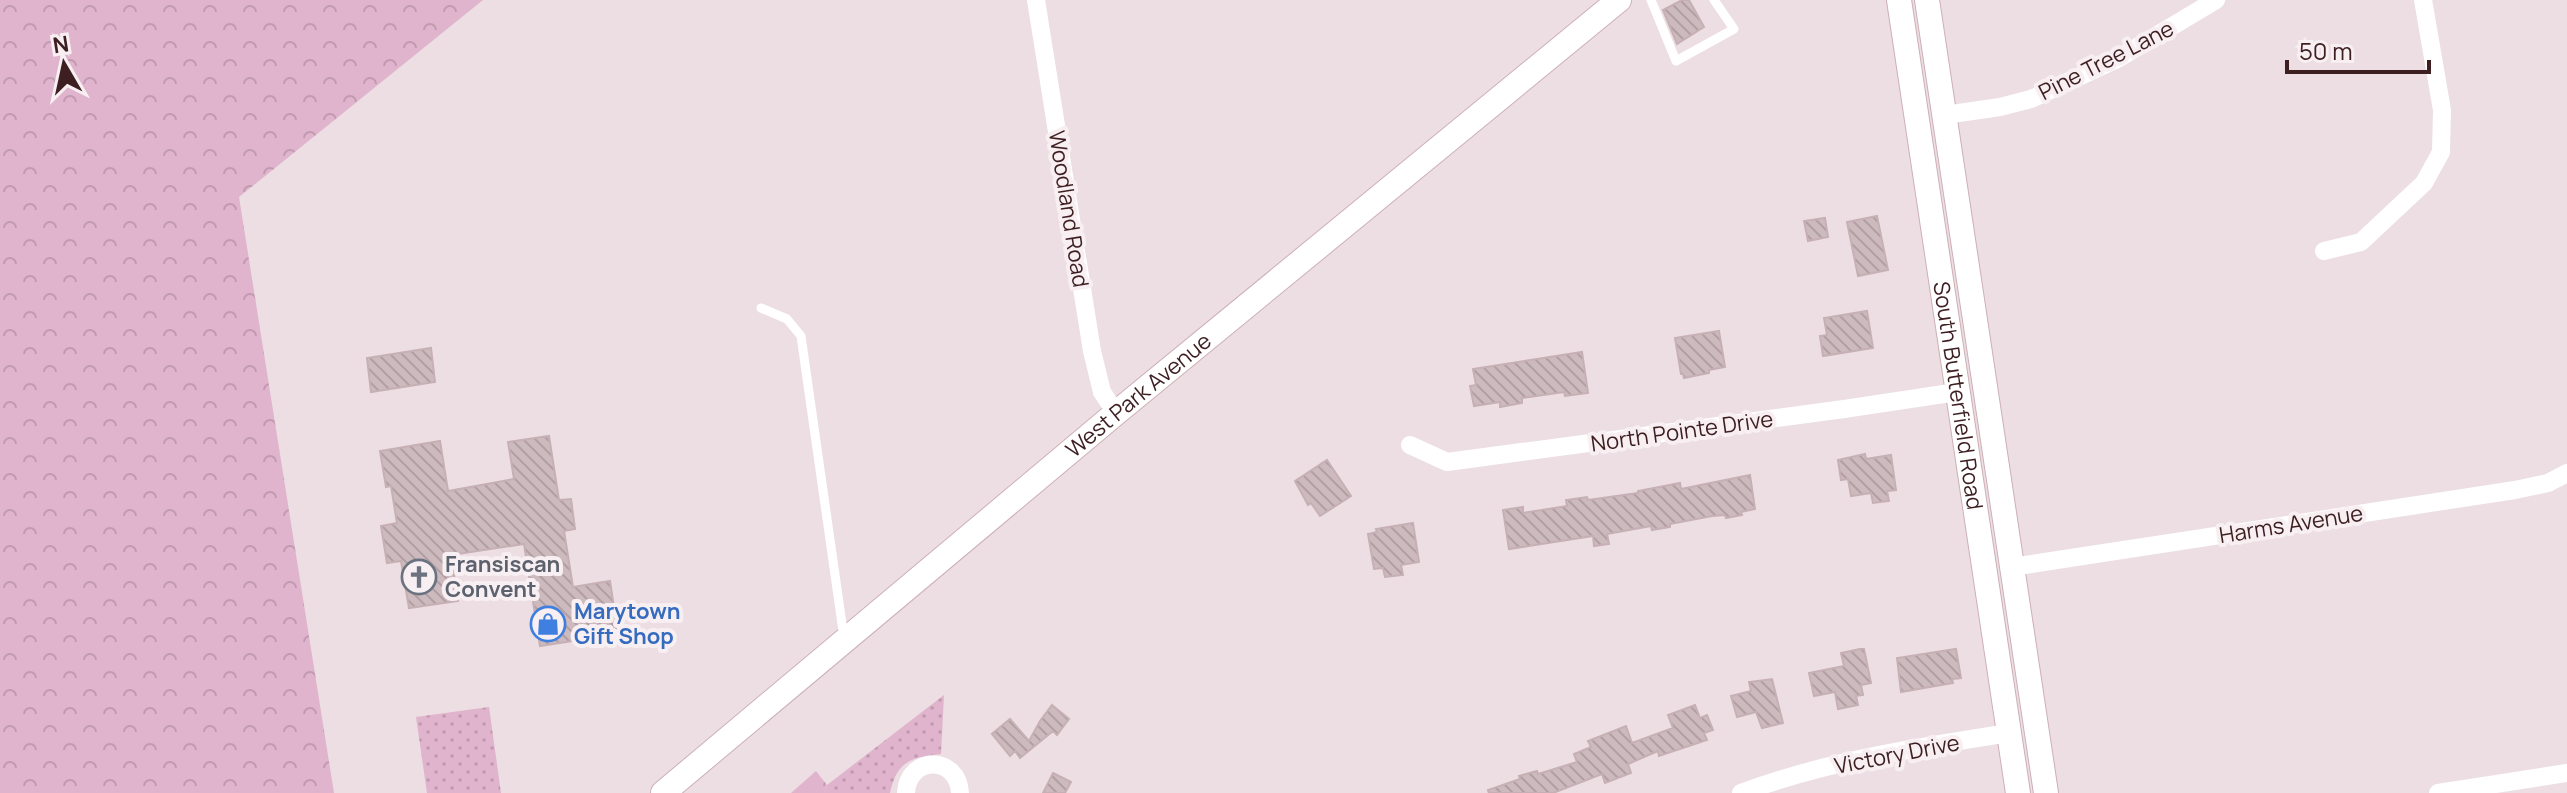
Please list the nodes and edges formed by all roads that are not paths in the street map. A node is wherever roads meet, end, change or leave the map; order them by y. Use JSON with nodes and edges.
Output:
{"nodes":[{"id":1,"x":1036,"y":0,"type":"edge"},
{"id":2,"x":1619,"y":0,"type":"edge"},
{"id":3,"x":1651,"y":0,"type":"edge"},
{"id":4,"x":1714,"y":0,"type":"edge"},
{"id":5,"x":1899,"y":0,"type":"edge"},
{"id":6,"x":1927,"y":0,"type":"edge"},
{"id":7,"x":2216,"y":0,"type":"edge"},
{"id":8,"x":2423,"y":0,"type":"edge"},
{"id":9,"x":1945,"y":115,"type":"junction"},
{"id":10,"x":2324,"y":251,"type":"dead end"},
{"id":11,"x":761,"y":308,"type":"dead end"},
{"id":12,"x":1957,"y":392,"type":"junction"},
{"id":13,"x":1116,"y":413,"type":"junction"},
{"id":14,"x":1410,"y":445,"type":"dead end"},
{"id":15,"x":2567,"y":473,"type":"edge"},
{"id":16,"x":2012,"y":567,"type":"junction"},
{"id":17,"x":845,"y":641,"type":"junction"},
{"id":18,"x":2009,"y":733,"type":"junction"},
{"id":19,"x":2567,"y":773,"type":"edge"},
{"id":20,"x":663,"y":793,"type":"edge"},
{"id":21,"x":906,"y":793,"type":"edge"},
{"id":22,"x":960,"y":793,"type":"edge"},
{"id":23,"x":1741,"y":793,"type":"edge"},
{"id":24,"x":2018,"y":793,"type":"edge"},
{"id":25,"x":2046,"y":793,"type":"edge"},
{"id":26,"x":2438,"y":793,"type":"edge"}],
"edges":[{"from":1,"to":13,"type":"street","name":"Woodland Road"},
{"from":2,"to":13,"type":"main road","name":"West Park Avenue"},
{"from":3,"to":4,"type":"lane"},
{"from":5,"to":12,"type":"main road","name":"South Butterfield Road"},
{"from":6,"to":9,"type":"main road","name":"South Butterfield Road"},
{"from":7,"to":9,"type":"street","name":"Pine Tree Lane"},
{"from":8,"to":10,"type":"street"},
{"from":9,"to":16,"type":"main road","name":"South Butterfield Road"},
{"from":11,"to":17,"type":"lane"},
{"from":12,"to":14,"type":"street","name":"North Pointe Drive"},
{"from":12,"to":18,"type":"main road","name":"South Butterfield Road"},
{"from":13,"to":17,"type":"main road","name":"West Park Avenue"},
{"from":15,"to":16,"type":"street","name":"Harms Avenue"},
{"from":16,"to":25,"type":"main road","name":"South Butterfield Road"},
{"from":17,"to":20,"type":"main road","name":"West Park Avenue"},
{"from":18,"to":23,"type":"street","name":"Victory Drive"},
{"from":18,"to":24,"type":"main road","name":"South Butterfield Road"},
{"from":19,"to":26,"type":"street"},
{"from":21,"to":22,"type":"street"}]}
